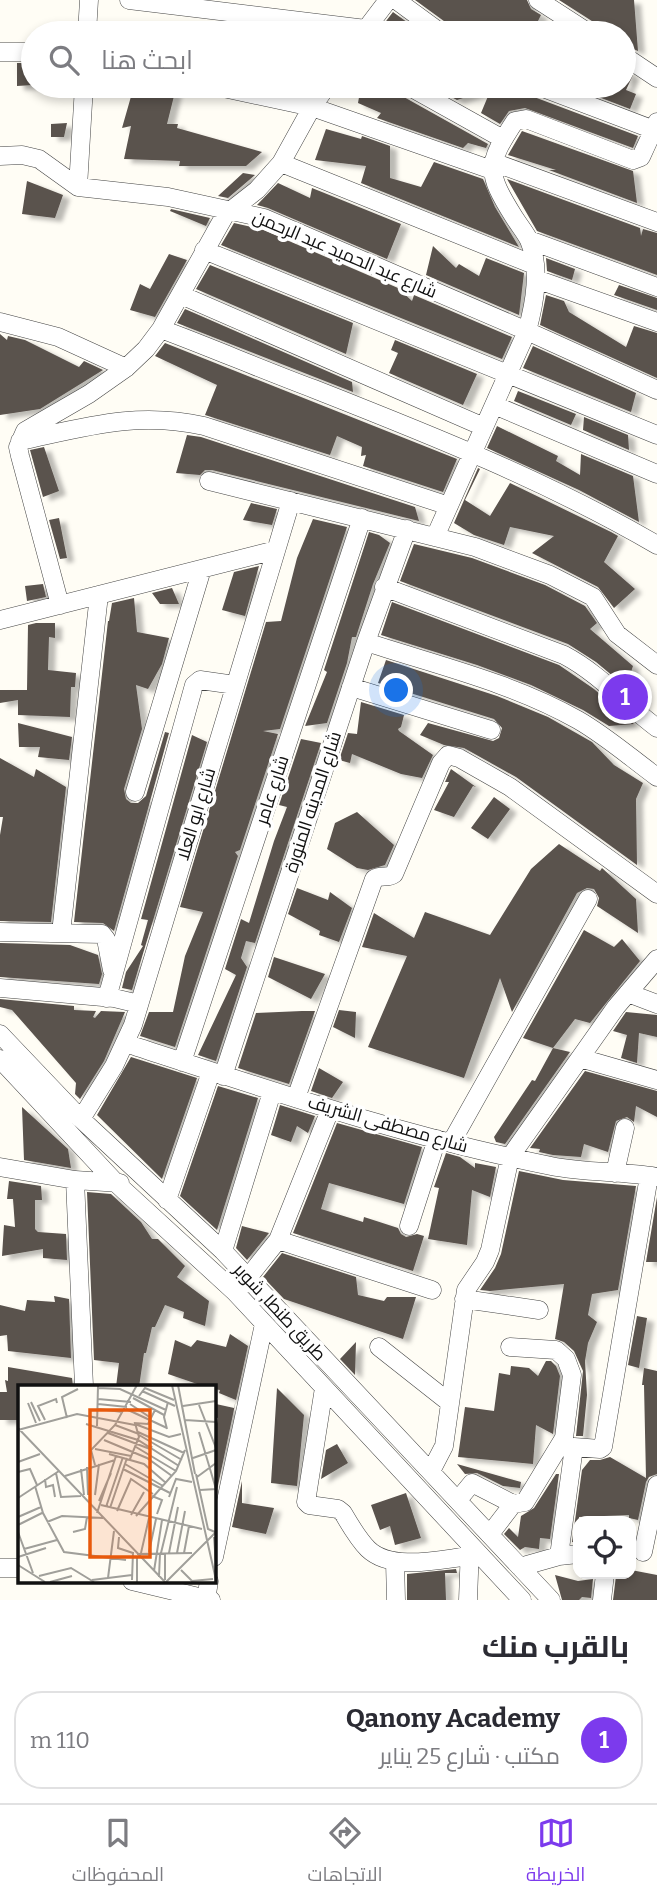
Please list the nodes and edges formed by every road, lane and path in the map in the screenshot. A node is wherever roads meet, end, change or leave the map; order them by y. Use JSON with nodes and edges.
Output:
{"nodes":[{"id":1,"x":89,"y":0,"type":"edge"},
{"id":2,"x":129,"y":0,"type":"edge"},
{"id":3,"x":388,"y":0,"type":"edge"},
{"id":4,"x":396,"y":0,"type":"edge"},
{"id":5,"x":538,"y":0,"type":"edge"},
{"id":6,"x":88,"y":21,"type":"edge"},
{"id":7,"x":288,"y":21,"type":"edge"},
{"id":8,"x":372,"y":21,"type":"edge"},
{"id":9,"x":424,"y":21,"type":"edge"},
{"id":10,"x":570,"y":21,"type":"edge"},
{"id":11,"x":0,"y":52,"type":"edge"},
{"id":12,"x":21,"y":52,"type":"edge"},
{"id":13,"x":636,"y":64,"type":"edge"},
{"id":14,"x":657,"y":78,"type":"edge"},
{"id":15,"x":83,"y":98,"type":"edge"},
{"id":16,"x":270,"y":98,"type":"edge"},
{"id":17,"x":318,"y":98,"type":"edge"},
{"id":18,"x":430,"y":98,"type":"edge"},
{"id":19,"x":573,"y":98,"type":"edge"},
{"id":20,"x":312,"y":107,"type":"junction"},
{"id":21,"x":656,"y":127,"type":"edge"},
{"id":22,"x":503,"y":139,"type":"junction"},
{"id":23,"x":0,"y":156,"type":"edge"},
{"id":24,"x":281,"y":163,"type":"junction"},
{"id":25,"x":492,"y":166,"type":"junction"},
{"id":26,"x":78,"y":187,"type":"junction"},
{"id":27,"x":231,"y":209,"type":"junction"},
{"id":28,"x":657,"y":222,"type":"edge"},
{"id":29,"x":529,"y":240,"type":"junction"},
{"id":30,"x":204,"y":250,"type":"junction"},
{"id":31,"x":535,"y":272,"type":"junction"},
{"id":32,"x":657,"y":287,"type":"edge"},
{"id":33,"x":181,"y":295,"type":"junction"},
{"id":34,"x":0,"y":322,"type":"edge"},
{"id":35,"x":657,"y":323,"type":"edge"},
{"id":36,"x":161,"y":329,"type":"junction"},
{"id":37,"x":527,"y":331,"type":"junction"},
{"id":38,"x":126,"y":368,"type":"junction"},
{"id":39,"x":507,"y":375,"type":"junction"},
{"id":40,"x":657,"y":390,"type":"edge"},
{"id":41,"x":494,"y":405,"type":"junction"},
{"id":42,"x":484,"y":427,"type":"junction"},
{"id":43,"x":657,"y":435,"type":"edge"},
{"id":44,"x":20,"y":441,"type":"junction"},
{"id":45,"x":472,"y":454,"type":"junction"},
{"id":46,"x":657,"y":474,"type":"edge"},
{"id":47,"x":209,"y":481,"type":"dead end"},
{"id":48,"x":291,"y":501,"type":"junction"},
{"id":49,"x":449,"y":506,"type":"junction"},
{"id":50,"x":362,"y":518,"type":"junction"},
{"id":51,"x":407,"y":529,"type":"junction"},
{"id":52,"x":436,"y":537,"type":"junction"},
{"id":53,"x":657,"y":545,"type":"edge"},
{"id":54,"x":276,"y":550,"type":"junction"},
{"id":55,"x":202,"y":569,"type":"junction"},
{"id":56,"x":384,"y":587,"type":"junction"},
{"id":57,"x":99,"y":595,"type":"junction"},
{"id":58,"x":61,"y":605,"type":"junction"},
{"id":59,"x":0,"y":620,"type":"edge"},
{"id":60,"x":366,"y":642,"type":"junction"},
{"id":61,"x":657,"y":665,"type":"edge"},
{"id":62,"x":235,"y":685,"type":"junction"},
{"id":63,"x":351,"y":687,"type":"junction"},
{"id":64,"x":657,"y":728,"type":"edge"},
{"id":65,"x":491,"y":730,"type":"dead end"},
{"id":66,"x":657,"y":777,"type":"edge"},
{"id":67,"x":135,"y":792,"type":"dead end"},
{"id":68,"x":657,"y":894,"type":"edge"},
{"id":69,"x":588,"y":900,"type":"dead end"},
{"id":70,"x":0,"y":932,"type":"edge"},
{"id":71,"x":61,"y":933,"type":"junction"},
{"id":72,"x":657,"y":959,"type":"edge"},
{"id":73,"x":113,"y":975,"type":"junction"},
{"id":74,"x":0,"y":988,"type":"edge"},
{"id":75,"x":628,"y":993,"type":"junction"},
{"id":76,"x":107,"y":998,"type":"junction"},
{"id":77,"x":139,"y":1004,"type":"junction"},
{"id":78,"x":657,"y":1004,"type":"edge"},
{"id":79,"x":0,"y":1034,"type":"edge"},
{"id":80,"x":125,"y":1043,"type":"junction"},
{"id":81,"x":580,"y":1058,"type":"junction"},
{"id":82,"x":0,"y":1059,"type":"edge"},
{"id":83,"x":182,"y":1062,"type":"junction"},
{"id":84,"x":217,"y":1074,"type":"junction"},
{"id":85,"x":657,"y":1080,"type":"edge"},
{"id":86,"x":272,"y":1092,"type":"junction"},
{"id":87,"x":296,"y":1098,"type":"junction"},
{"id":88,"x":330,"y":1110,"type":"junction"},
{"id":89,"x":81,"y":1119,"type":"junction"},
{"id":90,"x":625,"y":1128,"type":"dead end"},
{"id":91,"x":444,"y":1141,"type":"junction"},
{"id":92,"x":510,"y":1157,"type":"junction"},
{"id":93,"x":0,"y":1167,"type":"edge"},
{"id":94,"x":615,"y":1173,"type":"junction"},
{"id":95,"x":653,"y":1176,"type":"edge"},
{"id":96,"x":75,"y":1180,"type":"junction"},
{"id":97,"x":116,"y":1183,"type":"junction"},
{"id":98,"x":151,"y":1185,"type":"junction"},
{"id":99,"x":167,"y":1200,"type":"junction"},
{"id":100,"x":409,"y":1226,"type":"dead end"},
{"id":101,"x":278,"y":1240,"type":"junction"},
{"id":102,"x":223,"y":1251,"type":"junction"},
{"id":103,"x":248,"y":1279,"type":"junction"},
{"id":104,"x":432,"y":1290,"type":"dead end"},
{"id":105,"x":234,"y":1292,"type":"junction"},
{"id":106,"x":464,"y":1299,"type":"junction"},
{"id":107,"x":539,"y":1310,"type":"dead end"},
{"id":108,"x":264,"y":1324,"type":"junction"},
{"id":109,"x":379,"y":1347,"type":"dead end"},
{"id":110,"x":510,"y":1348,"type":"dead end"},
{"id":111,"x":84,"y":1385,"type":"edge"},
{"id":112,"x":324,"y":1388,"type":"junction"},
{"id":113,"x":450,"y":1403,"type":"junction"},
{"id":114,"x":430,"y":1471,"type":"junction"},
{"id":115,"x":657,"y":1485,"type":"edge"},
{"id":116,"x":458,"y":1500,"type":"junction"},
{"id":117,"x":513,"y":1504,"type":"junction"},
{"id":118,"x":494,"y":1538,"type":"junction"},
{"id":119,"x":644,"y":1552,"type":"edge"},
{"id":120,"x":215,"y":1553,"type":"edge"},
{"id":121,"x":474,"y":1553,"type":"junction"},
{"id":122,"x":573,"y":1555,"type":"edge"},
{"id":123,"x":559,"y":1556,"type":"junction"},
{"id":124,"x":395,"y":1562,"type":"junction"},
{"id":125,"x":520,"y":1567,"type":"junction"},
{"id":126,"x":0,"y":1568,"type":"edge"},
{"id":127,"x":18,"y":1568,"type":"edge"},
{"id":128,"x":604,"y":1579,"type":"edge"},
{"id":129,"x":137,"y":1582,"type":"edge"},
{"id":130,"x":208,"y":1595,"type":"edge"},
{"id":131,"x":518,"y":1598,"type":"edge"},
{"id":132,"x":396,"y":1600,"type":"edge"},
{"id":133,"x":468,"y":1600,"type":"edge"},
{"id":134,"x":551,"y":1600,"type":"edge"},
{"id":135,"x":602,"y":1600,"type":"edge"}],
"edges":[{"from":1,"to":6,"type":"street"},
{"from":2,"to":7,"type":"street"},
{"from":3,"to":8,"type":"street"},
{"from":4,"to":9,"type":"street"},
{"from":5,"to":10,"type":"street"},
{"from":11,"to":12,"type":"street"},
{"from":13,"to":14,"type":"street"},
{"from":15,"to":26,"type":"street"},
{"from":16,"to":20,"type":"street"},
{"from":17,"to":20,"type":"street"},
{"from":18,"to":22,"type":"street"},
{"from":19,"to":21,"type":"street"},
{"from":20,"to":24,"type":"street"},
{"from":20,"to":25,"type":"street"},
{"from":21,"to":22,"type":"street"},
{"from":22,"to":25,"type":"street"},
{"from":23,"to":26,"type":"street","name":"شارع عبد الحميد عبد الرحمن"},
{"from":24,"to":27,"type":"street"},
{"from":24,"to":31,"type":"street"},
{"from":25,"to":28,"type":"street"},
{"from":25,"to":29,"type":"street"},
{"from":26,"to":27,"type":"street","name":"شارع عبد الحميد عبد الرحمن"},
{"from":27,"to":30,"type":"street"},
{"from":27,"to":37,"type":"street","name":"شارع عبد الحميد عبد الرحمن"},
{"from":29,"to":31,"type":"street"},
{"from":29,"to":32,"type":"street"},
{"from":30,"to":33,"type":"street"},
{"from":30,"to":39,"type":"street"},
{"from":31,"to":35,"type":"street"},
{"from":31,"to":37,"type":"street"},
{"from":33,"to":36,"type":"street"},
{"from":33,"to":42,"type":"street"},
{"from":34,"to":38,"type":"street"},
{"from":36,"to":38,"type":"street"},
{"from":36,"to":45,"type":"street"},
{"from":37,"to":39,"type":"street"},
{"from":37,"to":40,"type":"street","name":"شارع عبد الحميد عبد الرحمن"},
{"from":38,"to":44,"type":"street"},
{"from":39,"to":41,"type":"street"},
{"from":39,"to":43,"type":"street"},
{"from":41,"to":42,"type":"street"},
{"from":41,"to":46,"type":"street"},
{"from":42,"to":45,"type":"street"},
{"from":44,"to":49,"type":"street"},
{"from":44,"to":58,"type":"street"},
{"from":45,"to":49,"type":"street"},
{"from":45,"to":53,"type":"street"},
{"from":47,"to":48,"type":"street"},
{"from":48,"to":50,"type":"street"},
{"from":48,"to":54,"type":"street","name":"شارع ابو العلا"},
{"from":49,"to":52,"type":"street"},
{"from":50,"to":51,"type":"street"},
{"from":50,"to":83,"type":"street","name":"شارع عامر"},
{"from":51,"to":52,"type":"street"},
{"from":51,"to":56,"type":"street","name":"شارع المدينه المنورة"},
{"from":52,"to":61,"type":"street"},
{"from":54,"to":55,"type":"street"},
{"from":54,"to":62,"type":"street","name":"شارع ابو العلا"},
{"from":55,"to":57,"type":"street"},
{"from":55,"to":67,"type":"street"},
{"from":56,"to":60,"type":"street","name":"شارع المدينه المنورة"},
{"from":56,"to":64,"type":"street"},
{"from":57,"to":58,"type":"street"},
{"from":57,"to":71,"type":"street"},
{"from":58,"to":59,"type":"street"},
{"from":60,"to":63,"type":"street","name":"شارع المدينه المنورة"},
{"from":60,"to":66,"type":"street"},
{"from":62,"to":73,"type":"street"},
{"from":62,"to":77,"type":"street","name":"شارع ابو العلا"},
{"from":63,"to":65,"type":"street"},
{"from":63,"to":84,"type":"street","name":"شارع المدينه المنورة"},
{"from":68,"to":87,"type":"street"},
{"from":69,"to":91,"type":"street"},
{"from":70,"to":71,"type":"street"},
{"from":71,"to":73,"type":"street"},
{"from":72,"to":75,"type":"street"},
{"from":73,"to":76,"type":"street"},
{"from":74,"to":76,"type":"street"},
{"from":75,"to":78,"type":"street"},
{"from":75,"to":81,"type":"street"},
{"from":76,"to":77,"type":"street"},
{"from":77,"to":80,"type":"street","name":"شارع ابو العلا"},
{"from":79,"to":89,"type":"street","name":"طريق طنطا, شوبر"},
{"from":80,"to":83,"type":"street","name":"شارع مصطفى الشريف"},
{"from":80,"to":89,"type":"street","name":"شارع ابو العلا"},
{"from":81,"to":85,"type":"street"},
{"from":81,"to":92,"type":"street"},
{"from":82,"to":97,"type":"street","name":"طريق طنطا, شوبر"},
{"from":83,"to":84,"type":"street","name":"شارع مصطفى الشريف"},
{"from":84,"to":86,"type":"street","name":"شارع مصطفى الشريف"},
{"from":84,"to":99,"type":"street","name":"شارع المدينه المنورة"},
{"from":86,"to":87,"type":"street","name":"شارع مصطفى الشريف"},
{"from":86,"to":102,"type":"street"},
{"from":87,"to":88,"type":"street","name":"شارع مصطفى الشريف"},
{"from":88,"to":91,"type":"street","name":"شارع مصطفى الشريف"},
{"from":88,"to":101,"type":"street"},
{"from":89,"to":98,"type":"street","name":"طريق طنطا, شوبر"},
{"from":90,"to":94,"type":"street"},
{"from":91,"to":92,"type":"street","name":"شارع مصطفى الشريف"},
{"from":91,"to":100,"type":"street"},
{"from":92,"to":94,"type":"street","name":"شارع مصطفى الشريف"},
{"from":92,"to":106,"type":"street"},
{"from":93,"to":96,"type":"street"},
{"from":94,"to":95,"type":"street","name":"شارع مصطفى الشريف"},
{"from":95,"to":123,"type":"street"},
{"from":96,"to":97,"type":"street"},
{"from":96,"to":111,"type":"street"},
{"from":97,"to":98,"type":"street"},
{"from":97,"to":105,"type":"street","name":"طريق طنطا, شوبر"},
{"from":98,"to":99,"type":"street","name":"طريق طنطا, شوبر"},
{"from":99,"to":102,"type":"street","name":"طريق طنطا, شوبر"},
{"from":101,"to":103,"type":"street"},
{"from":101,"to":104,"type":"street"},
{"from":102,"to":103,"type":"street","name":"طريق طنطا, شوبر"},
{"from":103,"to":105,"type":"street"},
{"from":103,"to":114,"type":"street","name":"طريق طنطا, شوبر"},
{"from":105,"to":108,"type":"street","name":"طريق طنطا, شوبر"},
{"from":106,"to":107,"type":"street"},
{"from":106,"to":113,"type":"street"},
{"from":108,"to":112,"type":"street","name":"طريق طنطا, شوبر"},
{"from":108,"to":120,"type":"street"},
{"from":109,"to":113,"type":"street"},
{"from":110,"to":117,"type":"street"},
{"from":112,"to":121,"type":"street","name":"طريق طنطا, شوبر"},
{"from":112,"to":124,"type":"street"},
{"from":113,"to":114,"type":"street"},
{"from":114,"to":116,"type":"street","name":"طريق طنطا, شوبر"},
{"from":115,"to":119,"type":"street"},
{"from":116,"to":117,"type":"street"},
{"from":116,"to":118,"type":"street","name":"طريق طنطا, شوبر"},
{"from":117,"to":118,"type":"street"},
{"from":118,"to":121,"type":"street"},
{"from":118,"to":125,"type":"street","name":"طريق طنطا, شوبر"},
{"from":121,"to":124,"type":"street"},
{"from":121,"to":131,"type":"street","name":"طريق طنطا, شوبر"},
{"from":121,"to":133,"type":"street"},
{"from":122,"to":123,"type":"street"},
{"from":123,"to":125,"type":"street"},
{"from":124,"to":132,"type":"street"},
{"from":125,"to":134,"type":"street","name":"طريق طنطا, شوبر"},
{"from":126,"to":127,"type":"street"},
{"from":128,"to":135,"type":"street"},
{"from":129,"to":130,"type":"street"}]}
